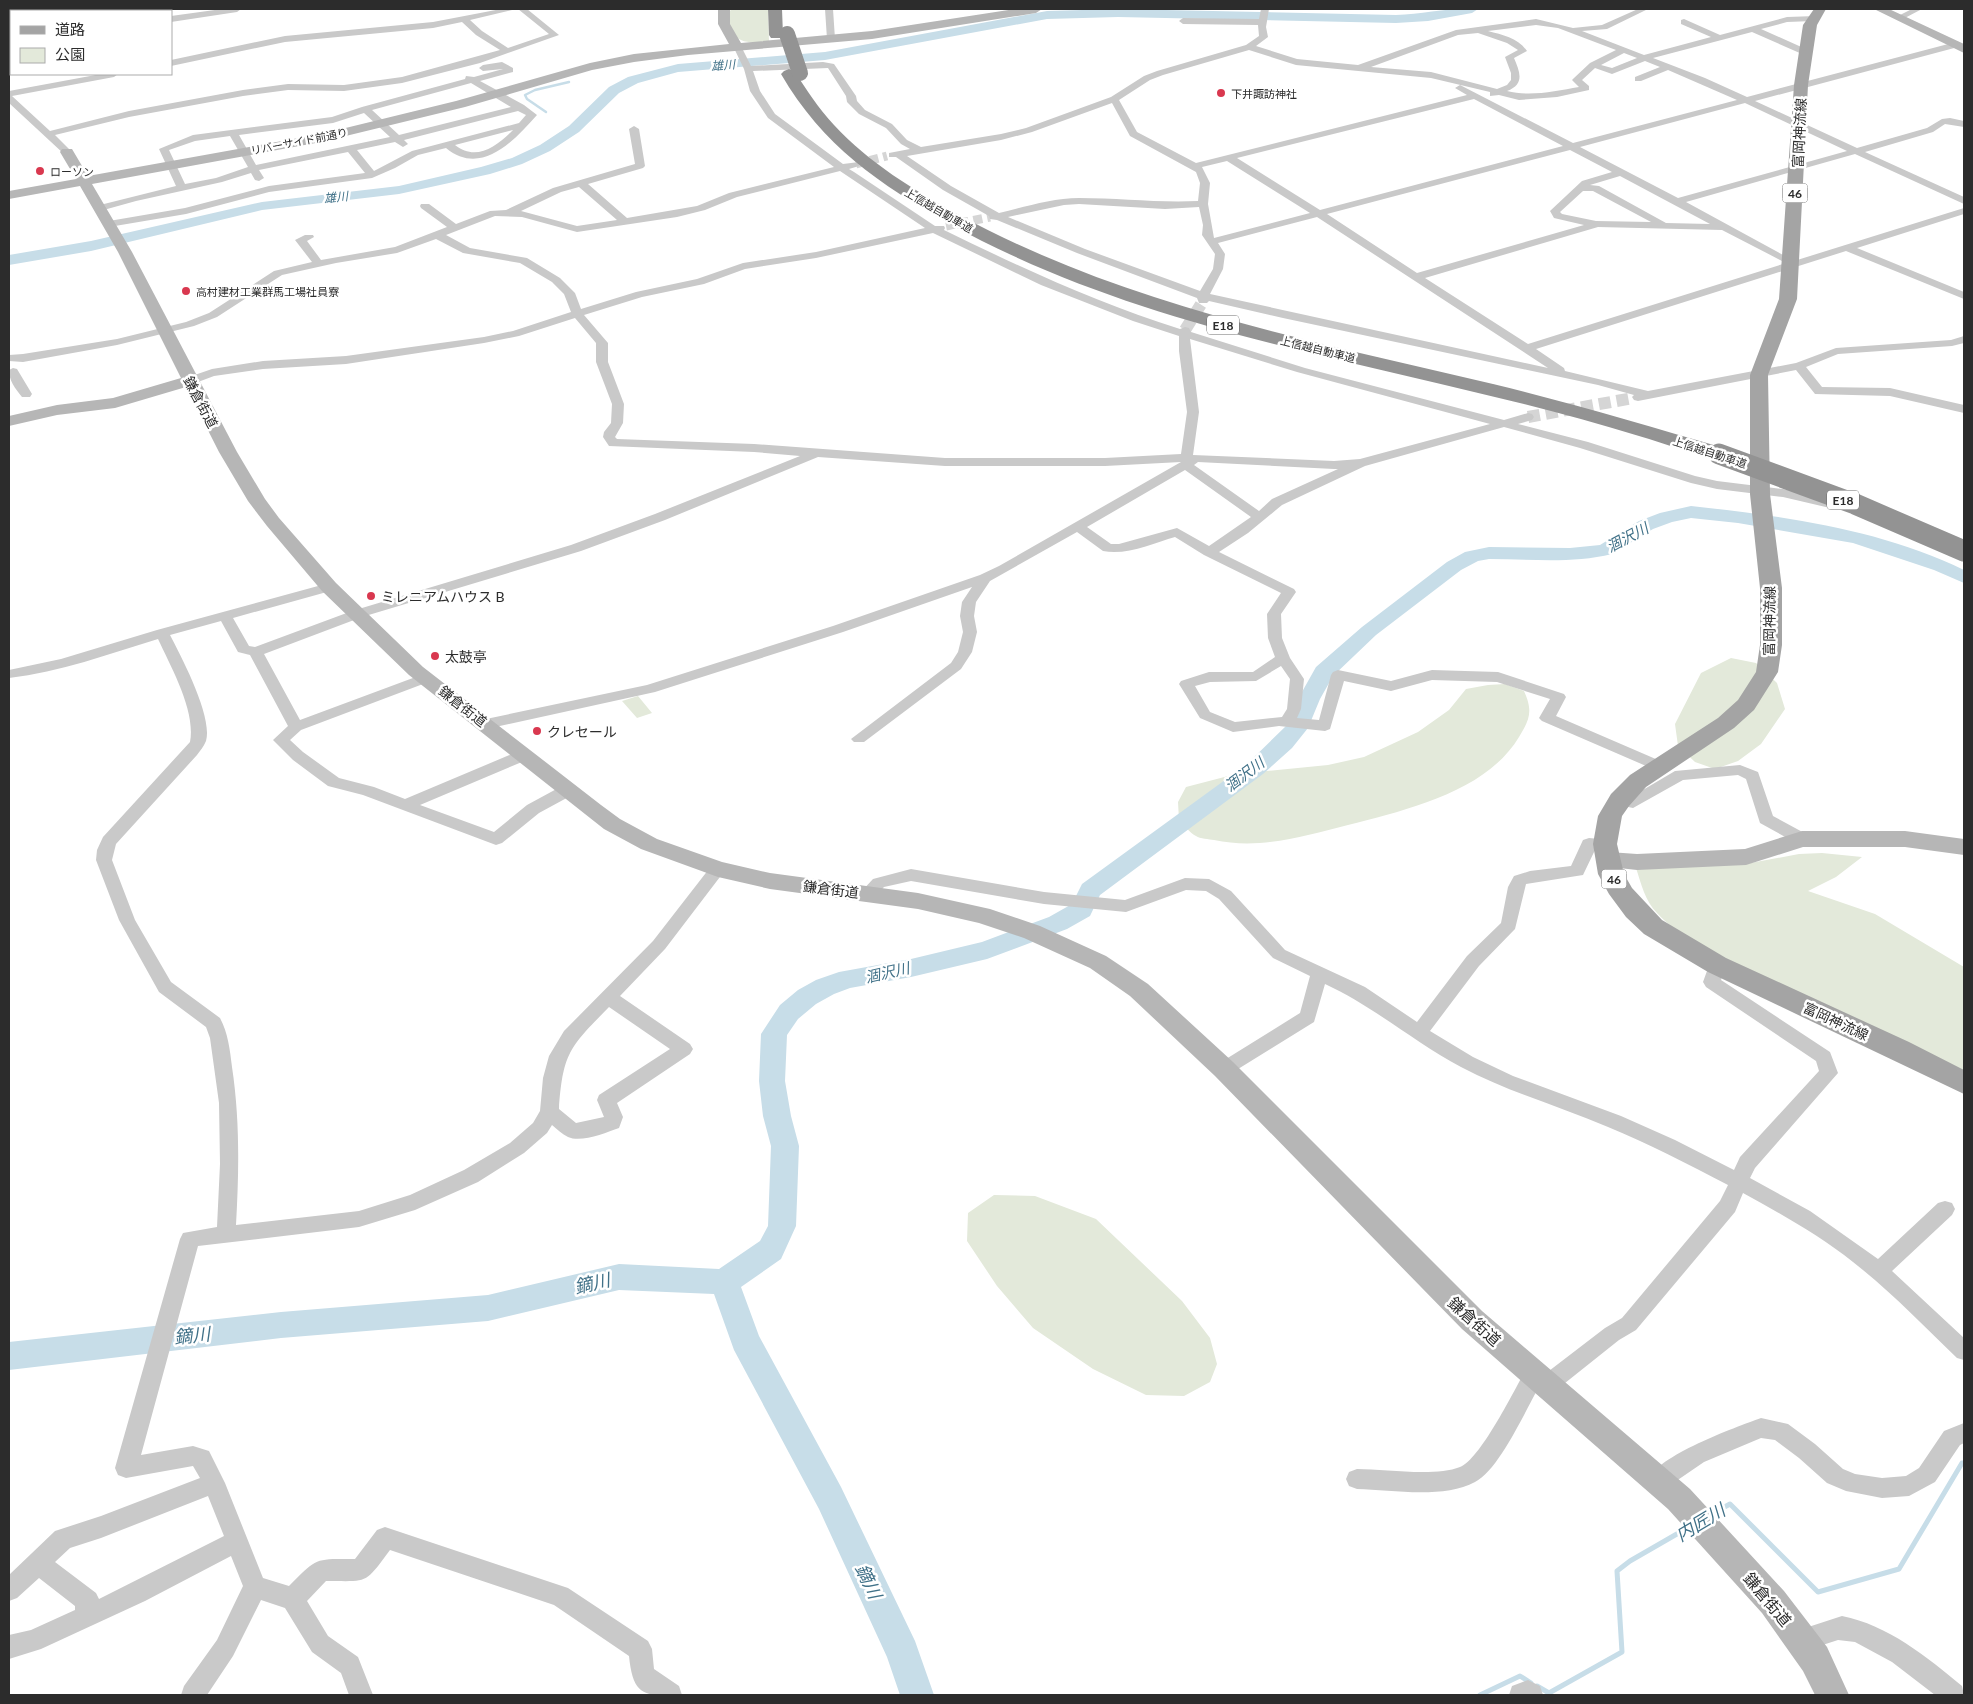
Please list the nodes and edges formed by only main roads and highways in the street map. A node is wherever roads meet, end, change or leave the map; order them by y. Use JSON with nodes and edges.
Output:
{"nodes":[{"id":1,"x":774,"y":9,"type":"edge"},
{"id":2,"x":786,"y":9,"type":"edge"},
{"id":3,"x":1817,"y":13,"type":"edge"},
{"id":4,"x":781,"y":35,"type":"junction"},
{"id":5,"x":1723,"y":451,"type":"junction"},
{"id":6,"x":1964,"y":541,"type":"edge"},
{"id":7,"x":1964,"y":551,"type":"edge"},
{"id":8,"x":1964,"y":1083,"type":"edge"}],
"edges":[{"from":1,"to":4,"type":"highway","name":"上信越自動車道","number":"E18"},
{"from":2,"to":4,"type":"highway","name":"上信越自動車道","number":"E18"},
{"from":3,"to":8,"type":"main road","name":"富岡神流線","number":"46"},
{"from":4,"to":5,"type":"highway","name":"上信越自動車道","number":"E18"},
{"from":5,"to":6,"type":"highway","name":"上信越自動車道","number":"E18"},
{"from":5,"to":7,"type":"highway","name":"上信越自動車道","number":"E18","bridge":true}]}
